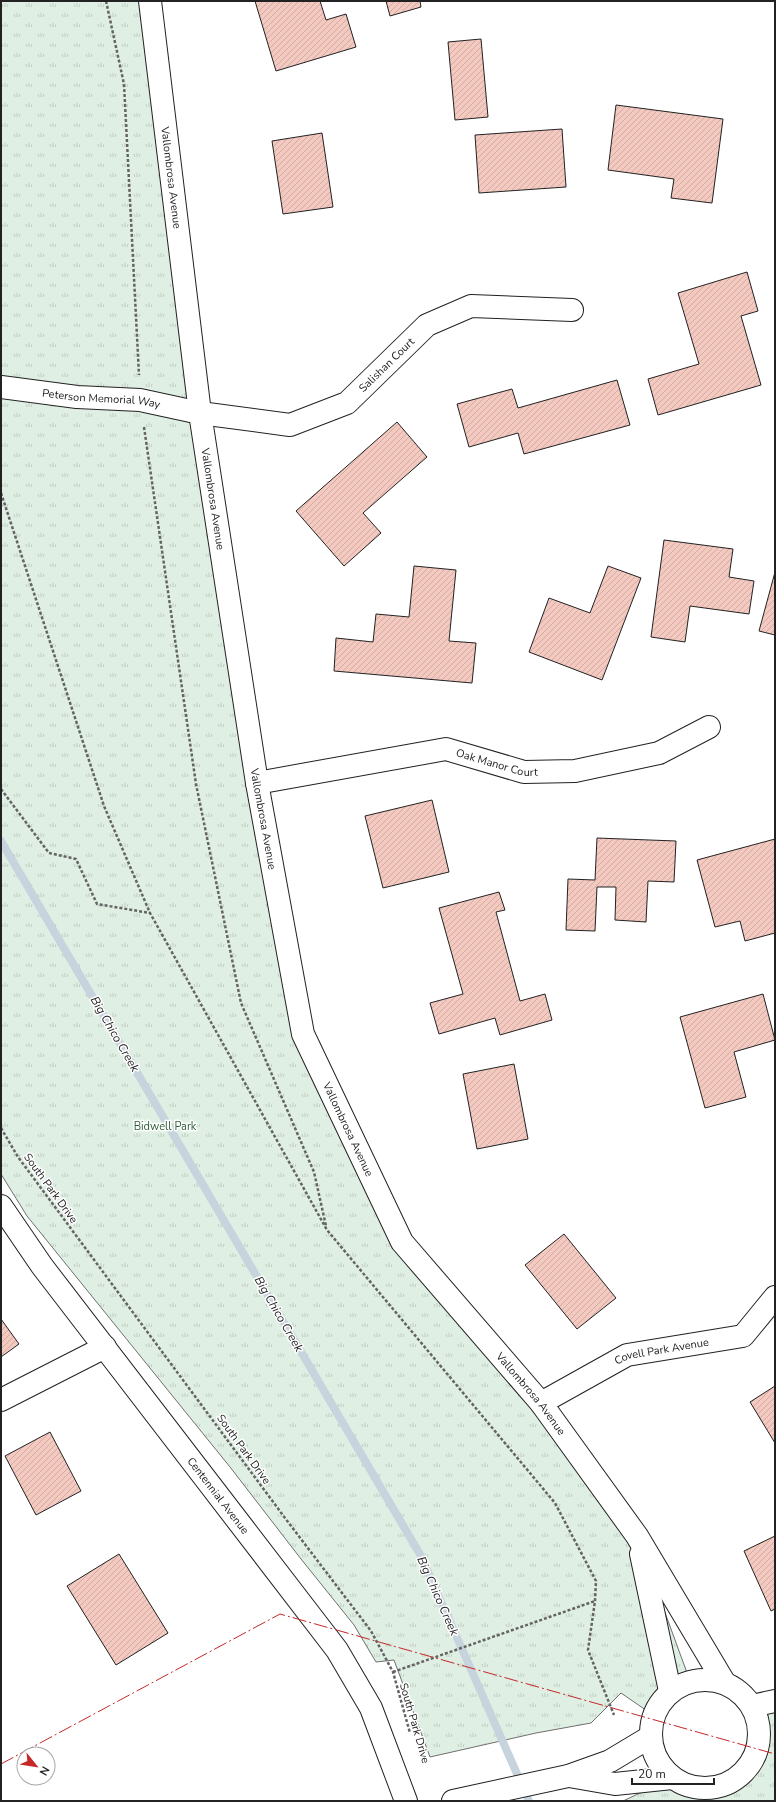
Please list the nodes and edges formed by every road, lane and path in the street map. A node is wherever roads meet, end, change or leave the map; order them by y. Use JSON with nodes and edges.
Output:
{"nodes":[{"id":1,"x":106,"y":1,"type":"edge"},
{"id":2,"x":150,"y":1,"type":"edge"},
{"id":3,"x":572,"y":310,"type":"dead end"},
{"id":4,"x":1,"y":388,"type":"edge"},
{"id":5,"x":140,"y":400,"type":"junction"},
{"id":6,"x":200,"y":413,"type":"junction"},
{"id":7,"x":1,"y":493,"type":"edge"},
{"id":8,"x":708,"y":727,"type":"dead end"},
{"id":9,"x":257,"y":783,"type":"junction"},
{"id":10,"x":1,"y":789,"type":"edge"},
{"id":11,"x":150,"y":913,"type":"junction"},
{"id":12,"x":1,"y":1128,"type":"edge"},
{"id":13,"x":1,"y":1206,"type":"edge"},
{"id":14,"x":327,"y":1230,"type":"junction"},
{"id":15,"x":775,"y":1297,"type":"edge"},
{"id":16,"x":105,"y":1347,"type":"junction"},
{"id":17,"x":1,"y":1400,"type":"edge"},
{"id":18,"x":541,"y":1403,"type":"junction"},
{"id":19,"x":637,"y":1536,"type":"junction"},
{"id":20,"x":595,"y":1601,"type":"junction"},
{"id":21,"x":393,"y":1672,"type":"junction"},
{"id":22,"x":724,"y":1682,"type":"junction"},
{"id":23,"x":670,"y":1691,"type":"junction"},
{"id":24,"x":775,"y":1700,"type":"edge"},
{"id":25,"x":752,"y":1706,"type":"junction"},
{"id":26,"x":614,"y":1715,"type":"dead end"},
{"id":27,"x":650,"y":1737,"type":"junction"},
{"id":28,"x":412,"y":1740,"type":"dead end"},
{"id":29,"x":775,"y":1748,"type":"edge"},
{"id":30,"x":752,"y":1762,"type":"junction"},
{"id":31,"x":568,"y":1776,"type":"junction"},
{"id":32,"x":672,"y":1778,"type":"junction"},
{"id":33,"x":458,"y":1800,"type":"edge"},
{"id":34,"x":406,"y":1801,"type":"edge"}],
"edges":[{"from":1,"to":5,"type":"path"},
{"from":2,"to":6,"type":"street","name":"Vallombrosa Avenue"},
{"from":3,"to":6,"type":"street","name":"Salishan Court"},
{"from":4,"to":5,"type":"street","name":"Peterson Memorial Way"},
{"from":5,"to":6,"type":"street","name":"Peterson Memorial Way"},
{"from":5,"to":14,"type":"path"},
{"from":6,"to":9,"type":"street","name":"Vallombrosa Avenue"},
{"from":7,"to":11,"type":"path"},
{"from":8,"to":9,"type":"street","name":"Oak Manor Court"},
{"from":9,"to":18,"type":"street","name":"Vallombrosa Avenue"},
{"from":10,"to":11,"type":"path"},
{"from":11,"to":14,"type":"path"},
{"from":12,"to":21,"type":"path","name":"South Park Drive"},
{"from":13,"to":16,"type":"street","name":"Centennial Avenue"},
{"from":14,"to":20,"type":"path"},
{"from":15,"to":18,"type":"street","name":"Covell Park Avenue"},
{"from":16,"to":17,"type":"street"},
{"from":16,"to":34,"type":"street","name":"Centennial Avenue"},
{"from":18,"to":19,"type":"street","name":"Vallombrosa Avenue"},
{"from":19,"to":22,"type":"street","name":"Vallombrosa Avenue"},
{"from":19,"to":23,"type":"street","name":"Vallombrosa Avenue"},
{"from":20,"to":21,"type":"path"},
{"from":20,"to":26,"type":"path"},
{"from":21,"to":28,"type":"path","name":"South Park Drive"},
{"from":22,"to":23,"type":"street"},
{"from":22,"to":25,"type":"street"},
{"from":23,"to":27,"type":"street"},
{"from":24,"to":25,"type":"street"},
{"from":25,"to":30,"type":"street"},
{"from":27,"to":31,"type":"street"},
{"from":27,"to":32,"type":"street"},
{"from":29,"to":30,"type":"street"},
{"from":30,"to":32,"type":"street"},
{"from":31,"to":32,"type":"street"},
{"from":31,"to":33,"type":"street"}]}
